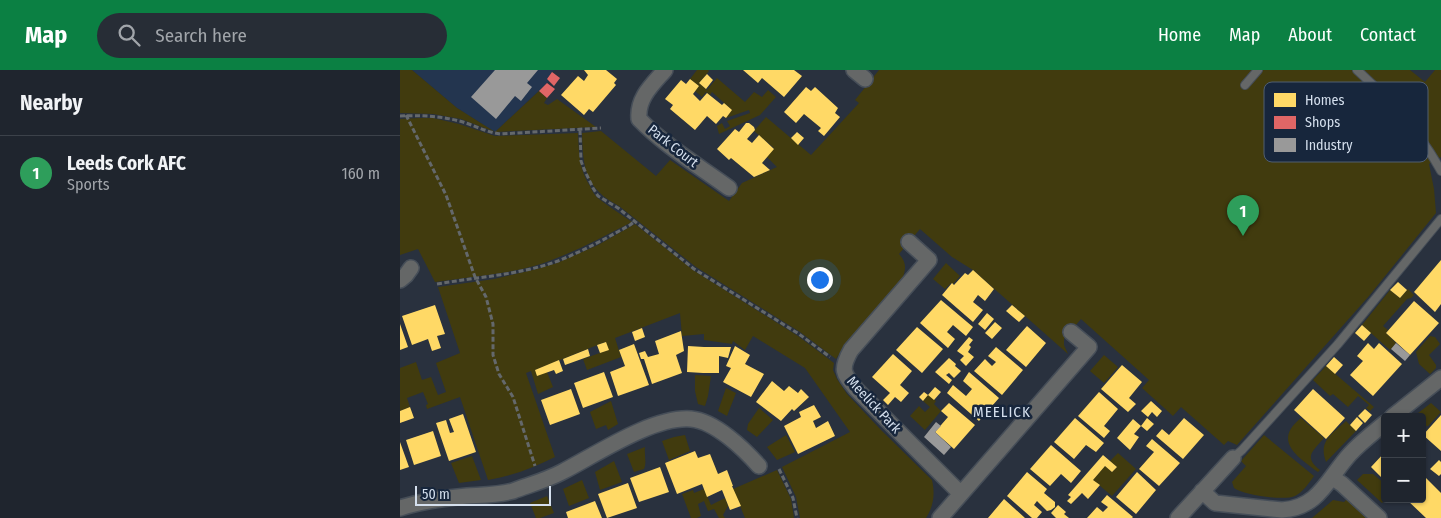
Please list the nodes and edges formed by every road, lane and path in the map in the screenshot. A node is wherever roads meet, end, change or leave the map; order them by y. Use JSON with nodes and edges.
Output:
{"nodes":[{"id":1,"x":665,"y":70,"type":"edge"},
{"id":2,"x":1258,"y":70,"type":"edge"},
{"id":3,"x":1357,"y":70,"type":"edge"},
{"id":4,"x":1370,"y":82,"type":"edge"},
{"id":5,"x":1245,"y":85,"type":"dead end"},
{"id":6,"x":406,"y":115,"type":"junction"},
{"id":7,"x":400,"y":116,"type":"edge"},
{"id":8,"x":601,"y":128,"type":"dead end"},
{"id":9,"x":580,"y":130,"type":"junction"},
{"id":10,"x":1428,"y":151,"type":"edge"},
{"id":11,"x":1441,"y":171,"type":"edge"},
{"id":12,"x":729,"y":188,"type":"dead end"},
{"id":13,"x":1441,"y":219,"type":"edge"},
{"id":14,"x":635,"y":221,"type":"junction"},
{"id":15,"x":909,"y":242,"type":"dead end"},
{"id":16,"x":411,"y":268,"type":"dead end"},
{"id":17,"x":476,"y":278,"type":"junction"},
{"id":18,"x":400,"y":280,"type":"edge"},
{"id":19,"x":437,"y":284,"type":"dead end"},
{"id":20,"x":1071,"y":332,"type":"dead end"},
{"id":21,"x":835,"y":361,"type":"dead end"},
{"id":22,"x":1441,"y":378,"type":"edge"},
{"id":23,"x":1397,"y":413,"type":"edge"},
{"id":24,"x":1381,"y":427,"type":"edge"},
{"id":25,"x":1233,"y":458,"type":"joint"},
{"id":26,"x":759,"y":466,"type":"dead end"},
{"id":27,"x":536,"y":469,"type":"dead end"},
{"id":28,"x":780,"y":469,"type":"dead end"},
{"id":29,"x":1333,"y":478,"type":"junction"},
{"id":30,"x":1202,"y":492,"type":"junction"},
{"id":31,"x":961,"y":494,"type":"junction"},
{"id":32,"x":400,"y":508,"type":"edge"},
{"id":33,"x":797,"y":518,"type":"edge"},
{"id":34,"x":940,"y":518,"type":"edge"},
{"id":35,"x":1178,"y":518,"type":"edge"},
{"id":36,"x":1379,"y":518,"type":"edge"}],
"edges":[{"from":1,"to":12,"type":"street","name":"Park Court"},
{"from":2,"to":5,"type":"lane"},
{"from":3,"to":4,"type":"lane"},
{"from":6,"to":7,"type":"path"},
{"from":6,"to":9,"type":"path"},
{"from":6,"to":17,"type":"path"},
{"from":8,"to":9,"type":"path"},
{"from":9,"to":14,"type":"path"},
{"from":10,"to":11,"type":"lane"},
{"from":13,"to":25,"type":"lane"},
{"from":14,"to":17,"type":"path"},
{"from":14,"to":21,"type":"path"},
{"from":15,"to":31,"type":"street","name":"Meelick Park"},
{"from":16,"to":18,"type":"street"},
{"from":17,"to":19,"type":"path"},
{"from":17,"to":27,"type":"path"},
{"from":20,"to":31,"type":"street"},
{"from":22,"to":23,"type":"street"},
{"from":24,"to":29,"type":"street"},
{"from":25,"to":30,"type":"street"},
{"from":26,"to":32,"type":"street"},
{"from":28,"to":33,"type":"path"},
{"from":29,"to":30,"type":"street"},
{"from":29,"to":36,"type":"street"},
{"from":30,"to":35,"type":"street"},
{"from":31,"to":34,"type":"street"}]}
